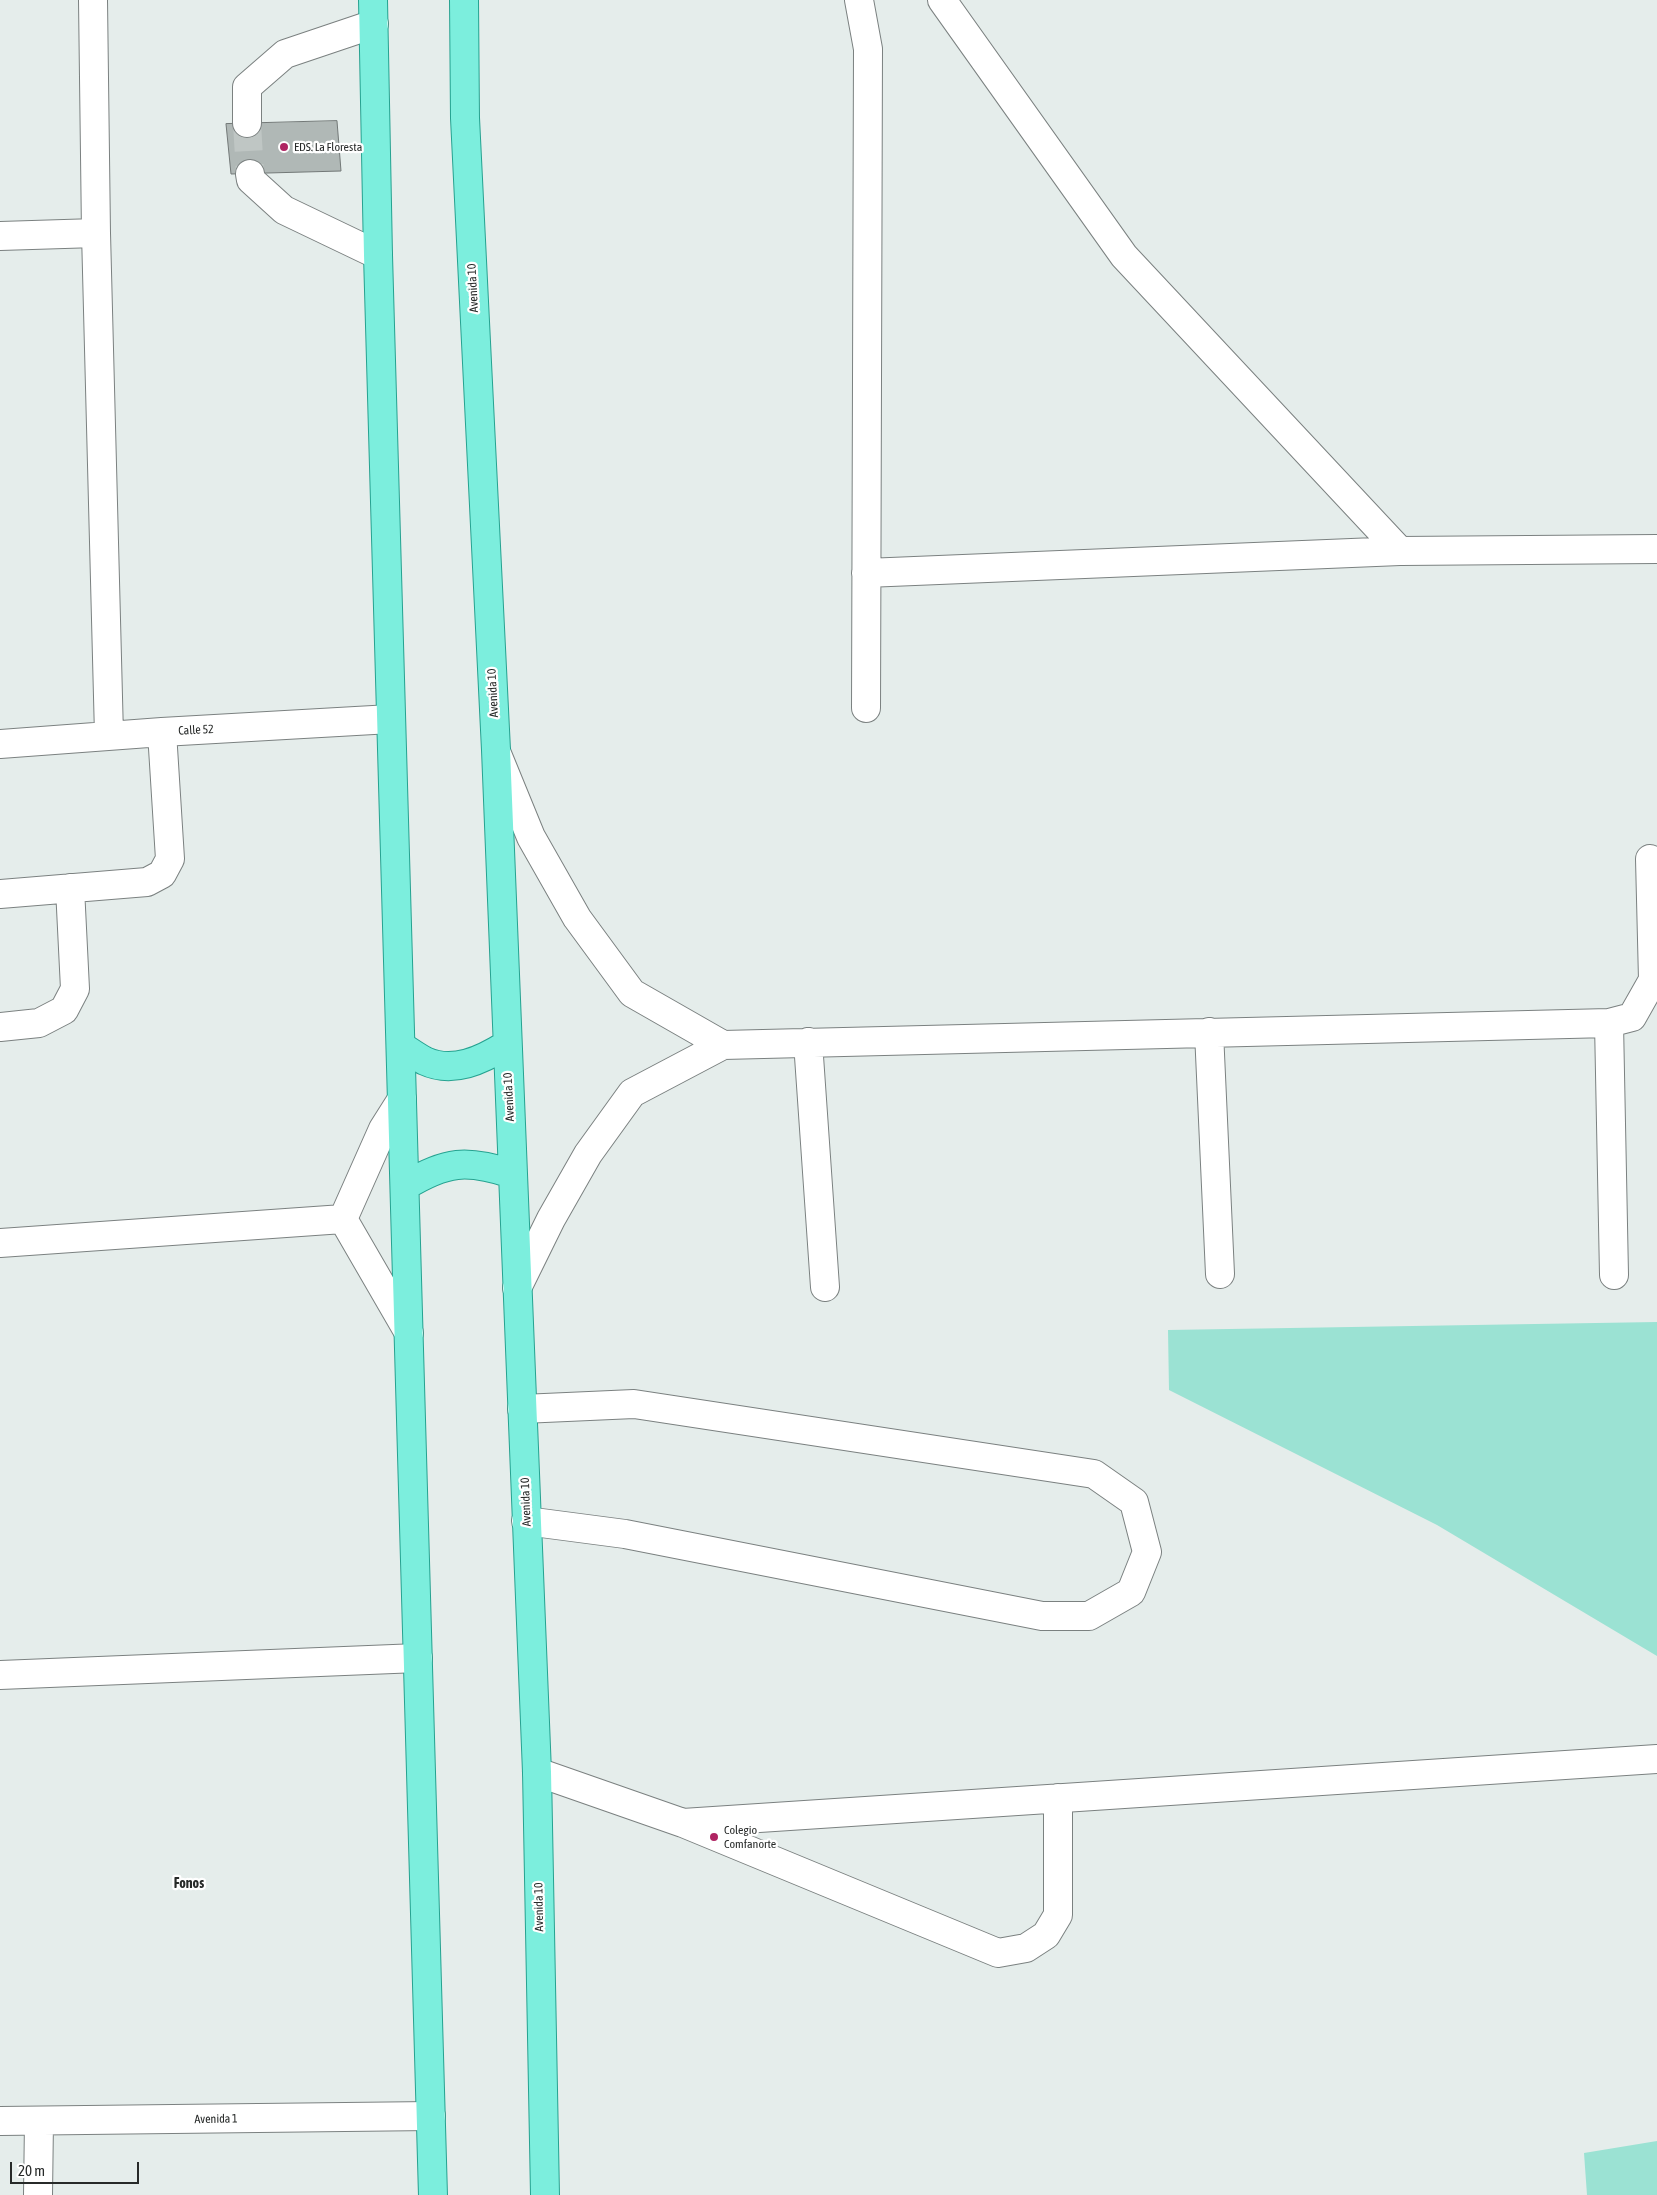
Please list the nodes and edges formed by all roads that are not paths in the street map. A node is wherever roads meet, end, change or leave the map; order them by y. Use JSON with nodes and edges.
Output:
{"nodes":[{"id":1,"x":93,"y":0,"type":"edge"},
{"id":2,"x":464,"y":0,"type":"edge"},
{"id":3,"x":858,"y":0,"type":"edge"},
{"id":4,"x":942,"y":0,"type":"edge"},
{"id":5,"x":373,"y":12,"type":"edge"},
{"id":6,"x":247,"y":123,"type":"tunnel mouth"},
{"id":7,"x":250,"y":174,"type":"tunnel mouth"},
{"id":8,"x":96,"y":233,"type":"junction"},
{"id":9,"x":0,"y":236,"type":"edge"},
{"id":10,"x":378,"y":254,"type":"junction"},
{"id":11,"x":1657,"y":549,"type":"edge"},
{"id":12,"x":1400,"y":550,"type":"junction"},
{"id":13,"x":866,"y":573,"type":"junction"},
{"id":14,"x":866,"y":708,"type":"dead end"},
{"id":15,"x":391,"y":719,"type":"junction"},
{"id":16,"x":162,"y":732,"type":"junction"},
{"id":17,"x":109,"y":735,"type":"junction"},
{"id":18,"x":0,"y":744,"type":"edge"},
{"id":19,"x":496,"y":750,"type":"junction"},
{"id":20,"x":1650,"y":859,"type":"dead end"},
{"id":21,"x":70,"y":888,"type":"junction"},
{"id":22,"x":0,"y":894,"type":"edge"},
{"id":23,"x":1609,"y":1023,"type":"junction"},
{"id":24,"x":0,"y":1026,"type":"edge"},
{"id":25,"x":1209,"y":1032,"type":"junction"},
{"id":26,"x":808,"y":1042,"type":"junction"},
{"id":27,"x":724,"y":1044,"type":"junction"},
{"id":28,"x":506,"y":1045,"type":"junction"},
{"id":29,"x":401,"y":1046,"type":"junction"},
{"id":30,"x":402,"y":1100,"type":"junction"},
{"id":31,"x":512,"y":1174,"type":"junction"},
{"id":32,"x":405,"y":1186,"type":"junction"},
{"id":33,"x":343,"y":1219,"type":"junction"},
{"id":34,"x":0,"y":1243,"type":"edge"},
{"id":35,"x":1220,"y":1274,"type":"dead end"},
{"id":36,"x":1614,"y":1275,"type":"dead end"},
{"id":37,"x":825,"y":1287,"type":"dead end"},
{"id":38,"x":517,"y":1288,"type":"junction"},
{"id":39,"x":409,"y":1333,"type":"junction"},
{"id":40,"x":522,"y":1409,"type":"junction"},
{"id":41,"x":526,"y":1521,"type":"junction"},
{"id":42,"x":418,"y":1658,"type":"junction"},
{"id":43,"x":0,"y":1675,"type":"edge"},
{"id":44,"x":1657,"y":1759,"type":"edge"},
{"id":45,"x":537,"y":1772,"type":"junction"},
{"id":46,"x":1058,"y":1798,"type":"junction"},
{"id":47,"x":683,"y":1822,"type":"junction"},
{"id":48,"x":431,"y":2116,"type":"junction"},
{"id":49,"x":0,"y":2121,"type":"edge"},
{"id":50,"x":40,"y":2121,"type":"junction"},
{"id":51,"x":38,"y":2195,"type":"edge"},
{"id":52,"x":433,"y":2195,"type":"edge"},
{"id":53,"x":545,"y":2195,"type":"edge"}],
"edges":[{"from":1,"to":8,"type":"street"},
{"from":2,"to":19,"type":"main road","name":"Avenida 10"},
{"from":3,"to":13,"type":"street"},
{"from":4,"to":12,"type":"street"},
{"from":5,"to":6,"type":"street"},
{"from":5,"to":10,"type":"main road"},
{"from":7,"to":10,"type":"street"},
{"from":8,"to":9,"type":"street"},
{"from":8,"to":17,"type":"street"},
{"from":10,"to":15,"type":"main road"},
{"from":11,"to":12,"type":"street"},
{"from":12,"to":13,"type":"street"},
{"from":13,"to":14,"type":"street"},
{"from":15,"to":16,"type":"street","name":"Calle 52"},
{"from":15,"to":29,"type":"main road"},
{"from":16,"to":17,"type":"street","name":"Calle 52"},
{"from":16,"to":21,"type":"street"},
{"from":17,"to":18,"type":"street","name":"Calle 52"},
{"from":19,"to":27,"type":"street"},
{"from":19,"to":28,"type":"main road","name":"Avenida 10"},
{"from":20,"to":23,"type":"street"},
{"from":21,"to":22,"type":"street"},
{"from":21,"to":24,"type":"street"},
{"from":23,"to":25,"type":"street"},
{"from":23,"to":36,"type":"street"},
{"from":25,"to":26,"type":"street"},
{"from":25,"to":35,"type":"street"},
{"from":26,"to":27,"type":"street"},
{"from":26,"to":37,"type":"street"},
{"from":27,"to":38,"type":"street"},
{"from":28,"to":29,"type":"main road"},
{"from":28,"to":31,"type":"main road","name":"Avenida 10"},
{"from":29,"to":30,"type":"main road"},
{"from":30,"to":32,"type":"main road"},
{"from":30,"to":33,"type":"street"},
{"from":31,"to":32,"type":"main road"},
{"from":31,"to":38,"type":"main road","name":"Avenida 10"},
{"from":32,"to":39,"type":"main road"},
{"from":33,"to":34,"type":"street"},
{"from":33,"to":39,"type":"street"},
{"from":38,"to":40,"type":"main road","name":"Avenida 10"},
{"from":39,"to":42,"type":"main road"},
{"from":40,"to":41,"type":"main road","name":"Avenida 10"},
{"from":40,"to":41,"type":"street"},
{"from":41,"to":45,"type":"main road","name":"Avenida 10"},
{"from":42,"to":43,"type":"street"},
{"from":42,"to":48,"type":"main road"},
{"from":44,"to":46,"type":"street"},
{"from":45,"to":47,"type":"street"},
{"from":45,"to":53,"type":"main road","name":"Avenida 10"},
{"from":46,"to":47,"type":"street"},
{"from":46,"to":47,"type":"street"},
{"from":48,"to":50,"type":"street","name":"Avenida 1"},
{"from":48,"to":52,"type":"main road"},
{"from":49,"to":50,"type":"street","name":"Avenida 1"},
{"from":50,"to":51,"type":"street"}]}
